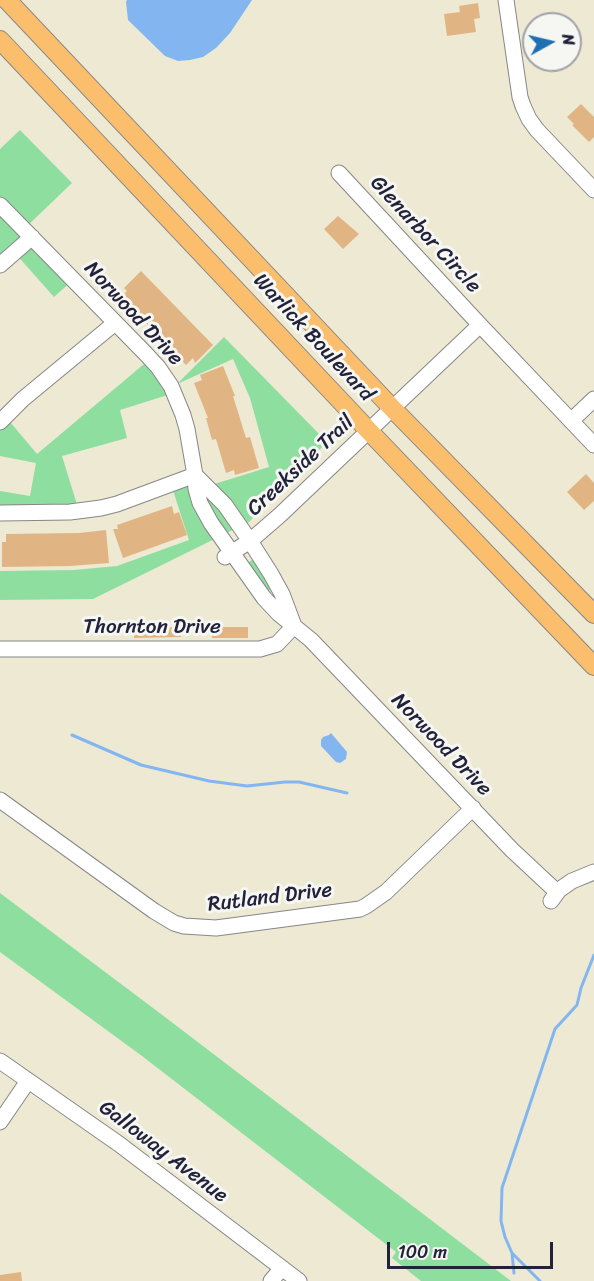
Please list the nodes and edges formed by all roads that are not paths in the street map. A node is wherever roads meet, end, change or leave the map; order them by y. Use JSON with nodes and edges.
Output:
{"nodes":[{"id":1,"x":7,"y":0,"type":"edge"},
{"id":2,"x":506,"y":0,"type":"edge"},
{"id":3,"x":0,"y":40,"type":"edge"},
{"id":4,"x":339,"y":173,"type":"dead end"},
{"id":5,"x":594,"y":190,"type":"edge"},
{"id":6,"x":0,"y":205,"type":"edge"},
{"id":7,"x":32,"y":237,"type":"junction"},
{"id":8,"x":0,"y":265,"type":"edge"},
{"id":9,"x":115,"y":323,"type":"junction"},
{"id":10,"x":480,"y":325,"type":"junction"},
{"id":11,"x":594,"y":399,"type":"edge"},
{"id":12,"x":392,"y":408,"type":"junction"},
{"id":13,"x":571,"y":421,"type":"junction"},
{"id":14,"x":0,"y":422,"type":"edge"},
{"id":15,"x":369,"y":431,"type":"junction"},
{"id":16,"x":594,"y":445,"type":"edge"},
{"id":17,"x":195,"y":475,"type":"junction"},
{"id":18,"x":0,"y":513,"type":"edge"},
{"id":19,"x":250,"y":540,"type":"junction"},
{"id":20,"x":229,"y":555,"type":"junction"},
{"id":21,"x":594,"y":614,"type":"edge"},
{"id":22,"x":294,"y":626,"type":"junction"},
{"id":23,"x":0,"y":649,"type":"edge"},
{"id":24,"x":594,"y":666,"type":"edge"},
{"id":25,"x":0,"y":800,"type":"edge"},
{"id":26,"x":473,"y":808,"type":"junction"},
{"id":27,"x":594,"y":872,"type":"edge"},
{"id":28,"x":0,"y":1061,"type":"edge"},
{"id":29,"x":28,"y":1081,"type":"junction"},
{"id":30,"x":0,"y":1122,"type":"edge"},
{"id":31,"x":282,"y":1268,"type":"junction"},
{"id":32,"x":272,"y":1281,"type":"edge"},
{"id":33,"x":299,"y":1281,"type":"edge"}],
"edges":[{"from":1,"to":12,"type":"main road","name":"Warlick Boulevard"},
{"from":2,"to":5,"type":"street"},
{"from":3,"to":15,"type":"main road","name":"Warlick Boulevard"},
{"from":4,"to":10,"type":"street","name":"Glenarbor Circle"},
{"from":6,"to":7,"type":"street","name":"Norwood Drive"},
{"from":7,"to":8,"type":"street"},
{"from":7,"to":9,"type":"street","name":"Norwood Drive"},
{"from":9,"to":14,"type":"street"},
{"from":9,"to":17,"type":"street","name":"Norwood Drive"},
{"from":10,"to":12,"type":"street","name":"Creekside Trail"},
{"from":10,"to":13,"type":"street","name":"Glenarbor Circle"},
{"from":11,"to":13,"type":"street"},
{"from":12,"to":15,"type":"street","name":"Creekside Trail"},
{"from":12,"to":21,"type":"main road","name":"Warlick Boulevard"},
{"from":13,"to":16,"type":"street","name":"Glenarbor Circle"},
{"from":15,"to":19,"type":"street","name":"Creekside Trail"},
{"from":15,"to":24,"type":"main road","name":"Warlick Boulevard"},
{"from":17,"to":18,"type":"street"},
{"from":17,"to":19,"type":"street","name":"Norwood Drive"},
{"from":17,"to":20,"type":"street","name":"Norwood Drive"},
{"from":19,"to":20,"type":"street","name":"Creekside Trail"},
{"from":19,"to":22,"type":"street","name":"Norwood Drive"},
{"from":20,"to":22,"type":"street","name":"Norwood Drive"},
{"from":22,"to":23,"type":"street","name":"Thornton Drive"},
{"from":22,"to":26,"type":"street","name":"Norwood Drive"},
{"from":25,"to":26,"type":"street","name":"Rutland Drive"},
{"from":26,"to":27,"type":"street","name":"Norwood Drive"},
{"from":28,"to":29,"type":"street","name":"Galloway Avenue"},
{"from":29,"to":30,"type":"street"},
{"from":29,"to":31,"type":"street","name":"Galloway Avenue"},
{"from":31,"to":32,"type":"street"},
{"from":31,"to":33,"type":"street","name":"Galloway Avenue"}]}
